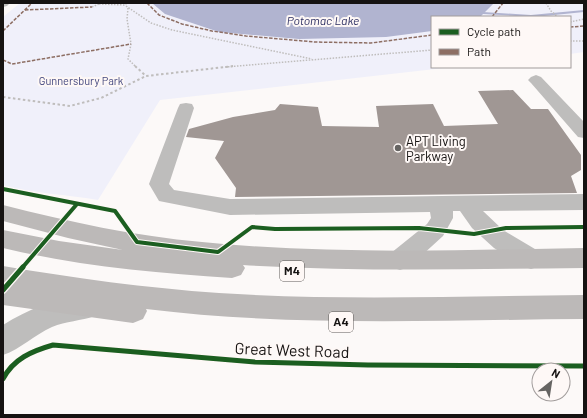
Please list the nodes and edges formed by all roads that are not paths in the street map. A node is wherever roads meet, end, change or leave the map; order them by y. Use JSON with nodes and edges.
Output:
{"nodes":[{"id":1,"x":536,"y":80,"type":"dead end"},
{"id":2,"x":186,"y":108,"type":"dead end"},
{"id":3,"x":584,"y":133,"type":"edge"},
{"id":4,"x":584,"y":202,"type":"edge"},
{"id":5,"x":441,"y":204,"type":"junction"},
{"id":6,"x":466,"y":204,"type":"junction"},
{"id":7,"x":3,"y":213,"type":"edge"},
{"id":8,"x":3,"y":239,"type":"edge"},
{"id":9,"x":584,"y":258,"type":"edge"},
{"id":10,"x":531,"y":259,"type":"junction"},
{"id":11,"x":400,"y":260,"type":"junction"},
{"id":12,"x":584,"y":270,"type":"edge"},
{"id":13,"x":3,"y":276,"type":"edge"},
{"id":14,"x":3,"y":294,"type":"edge"},
{"id":15,"x":98,"y":307,"type":"junction"},
{"id":16,"x":584,"y":307,"type":"edge"},
{"id":17,"x":584,"y":322,"type":"edge"},
{"id":18,"x":3,"y":342,"type":"edge"}],
"edges":[{"from":1,"to":3,"type":"street"},
{"from":2,"to":5,"type":"street"},
{"from":4,"to":6,"type":"street"},
{"from":5,"to":6,"type":"street"},
{"from":5,"to":11,"type":"street"},
{"from":6,"to":10,"type":"street"},
{"from":7,"to":11,"type":"highway"},
{"from":8,"to":12,"type":"highway","number":"M4"},
{"from":9,"to":10,"type":"highway"},
{"from":10,"to":11,"type":"highway"},
{"from":13,"to":16,"type":"highway"},
{"from":14,"to":15,"type":"highway","name":"Great West Road","number":"A4"},
{"from":15,"to":17,"type":"highway","name":"Great West Road","number":"A4"},
{"from":15,"to":18,"type":"street"}]}
